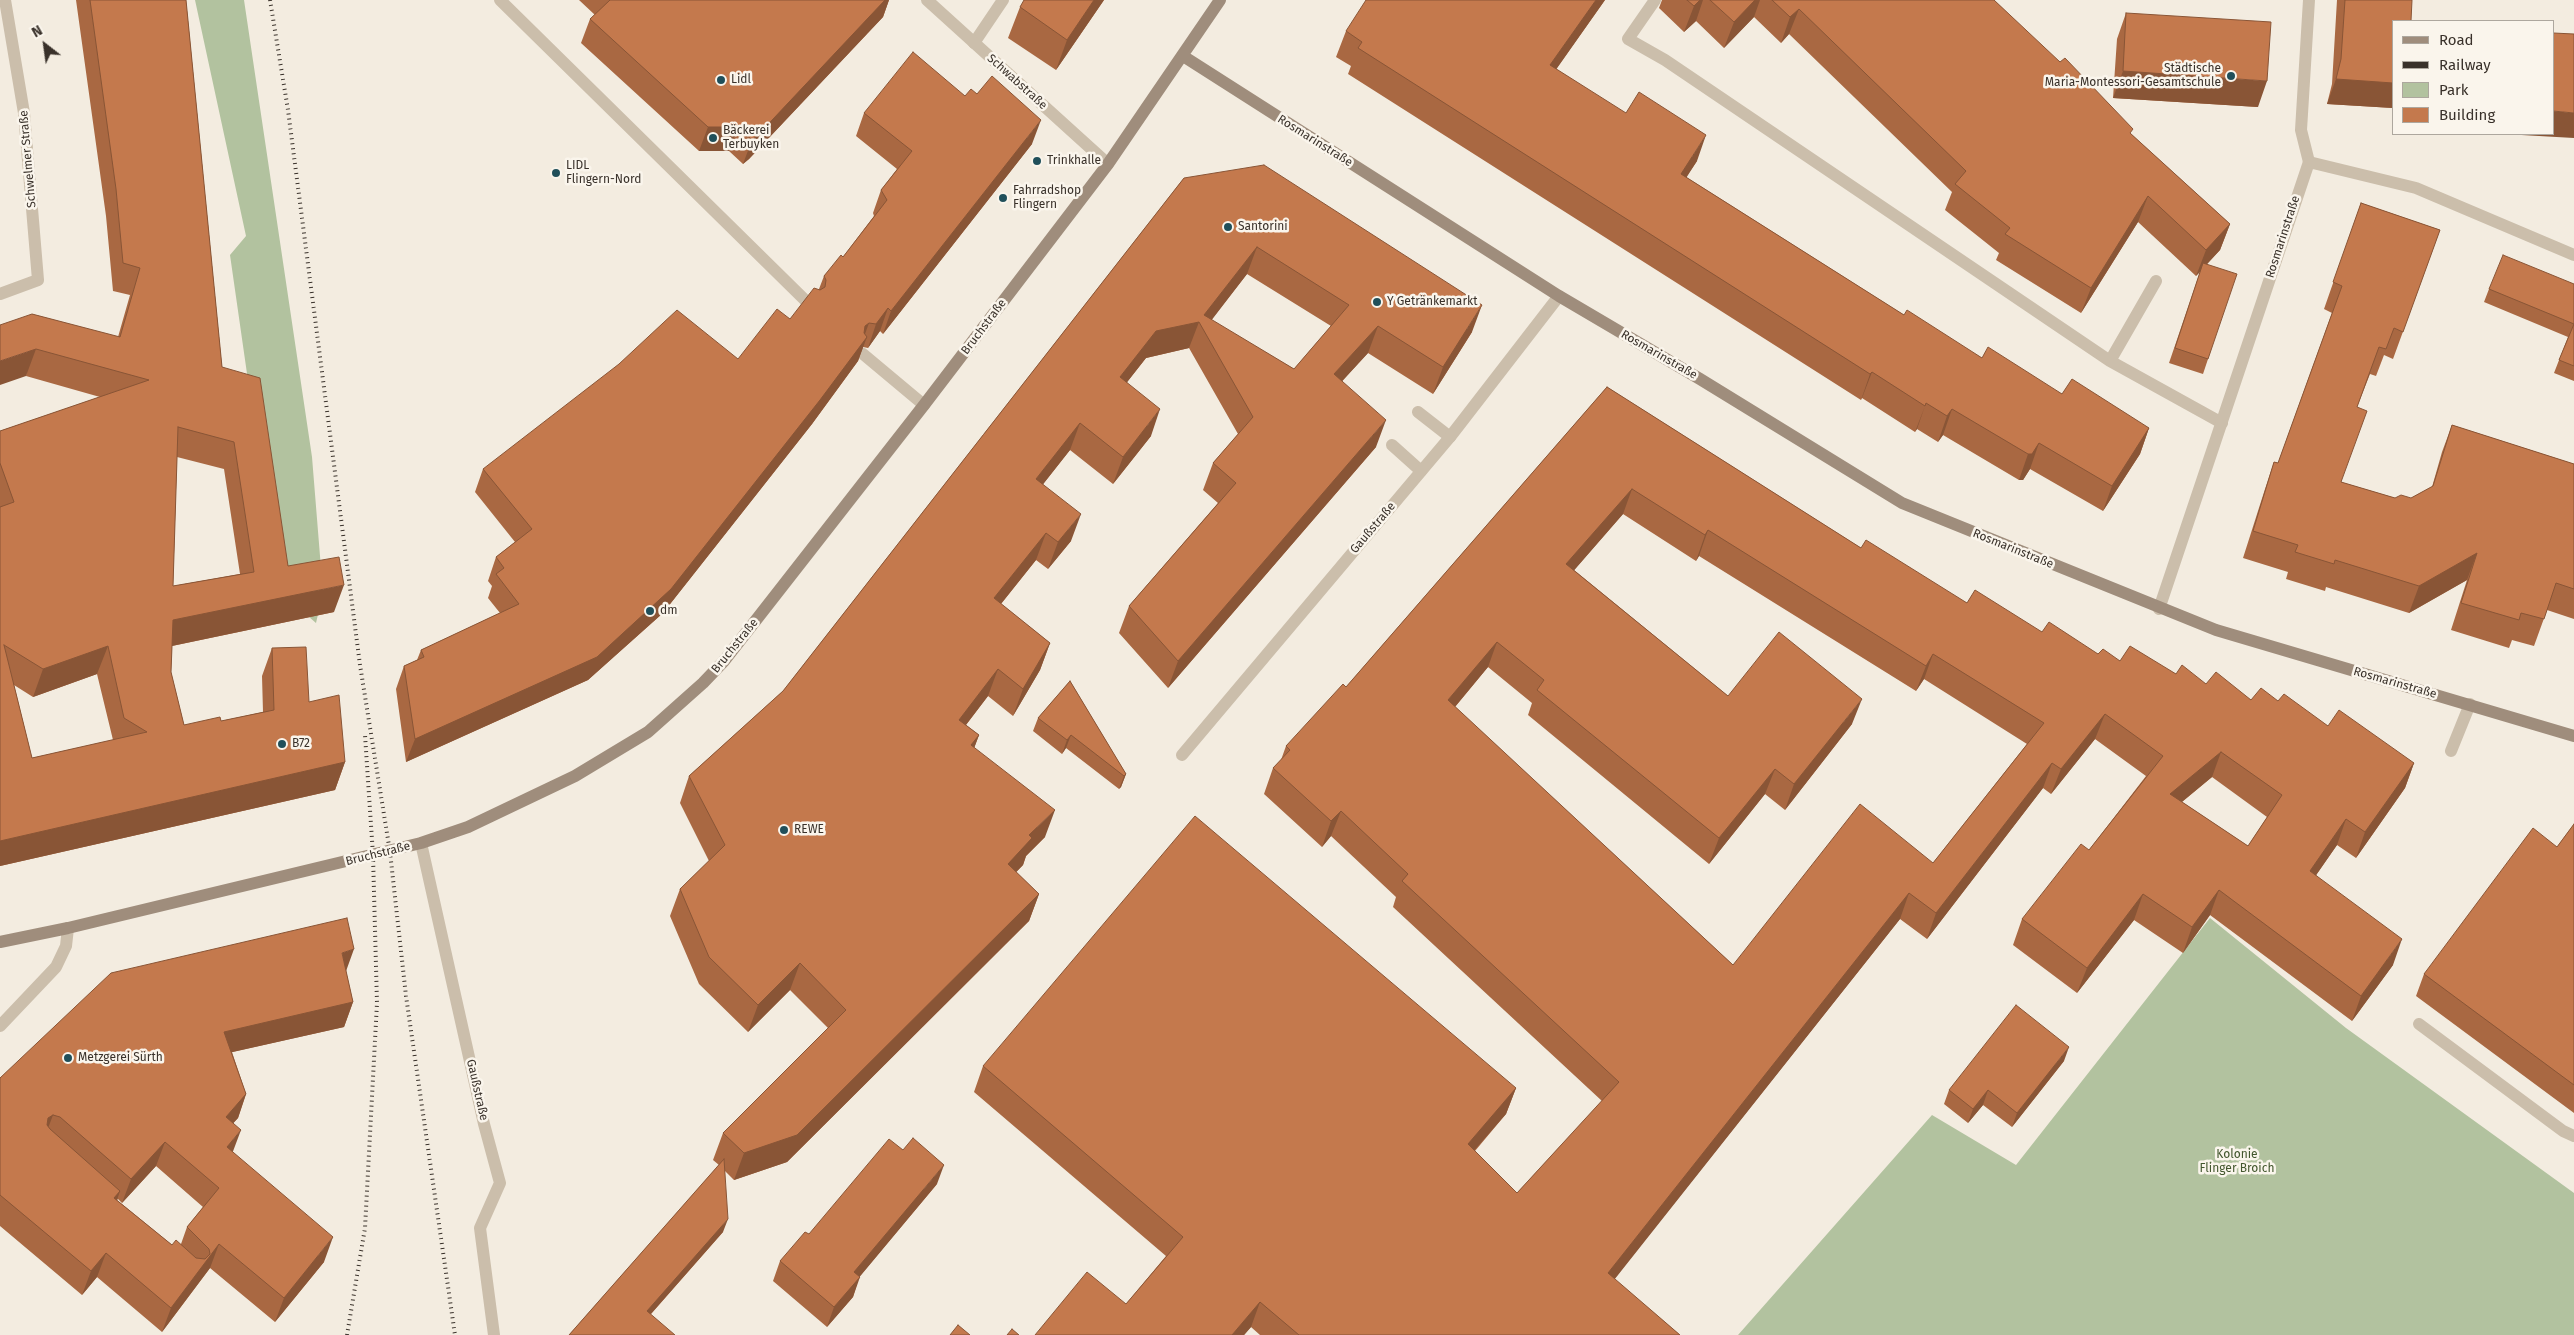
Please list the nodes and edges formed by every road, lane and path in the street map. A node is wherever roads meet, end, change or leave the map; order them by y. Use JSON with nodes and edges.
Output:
{"nodes":[{"id":1,"x":6,"y":0,"type":"edge"},
{"id":2,"x":500,"y":0,"type":"edge"},
{"id":3,"x":927,"y":0,"type":"edge"},
{"id":4,"x":1003,"y":0,"type":"edge"},
{"id":5,"x":1220,"y":0,"type":"edge"},
{"id":6,"x":1655,"y":0,"type":"edge"},
{"id":7,"x":2309,"y":0,"type":"edge"},
{"id":8,"x":974,"y":43,"type":"junction"},
{"id":9,"x":1182,"y":56,"type":"junction"},
{"id":10,"x":2309,"y":162,"type":"junction"},
{"id":11,"x":1108,"y":164,"type":"junction"},
{"id":12,"x":2574,"y":255,"type":"edge"},
{"id":13,"x":2156,"y":281,"type":"dead end"},
{"id":14,"x":0,"y":294,"type":"edge"},
{"id":15,"x":1559,"y":296,"type":"junction"},
{"id":16,"x":810,"y":305,"type":"edge"},
{"id":17,"x":863,"y":354,"type":"edge"},
{"id":18,"x":2110,"y":361,"type":"junction"},
{"id":19,"x":924,"y":405,"type":"junction"},
{"id":20,"x":1418,"y":412,"type":"dead end"},
{"id":21,"x":2222,"y":424,"type":"junction"},
{"id":22,"x":1450,"y":437,"type":"junction"},
{"id":23,"x":1392,"y":445,"type":"dead end"},
{"id":24,"x":1421,"y":471,"type":"junction"},
{"id":25,"x":2159,"y":609,"type":"junction"},
{"id":26,"x":2470,"y":704,"type":"junction"},
{"id":27,"x":2574,"y":736,"type":"edge"},
{"id":28,"x":2451,"y":751,"type":"dead end"},
{"id":29,"x":1182,"y":755,"type":"dead end"},
{"id":30,"x":422,"y":843,"type":"junction"},
{"id":31,"x":68,"y":928,"type":"junction"},
{"id":32,"x":0,"y":942,"type":"edge"},
{"id":33,"x":2419,"y":1024,"type":"dead end"},
{"id":34,"x":0,"y":1026,"type":"edge"},
{"id":35,"x":2574,"y":1136,"type":"edge"},
{"id":36,"x":494,"y":1335,"type":"edge"}],
"edges":[{"from":1,"to":14,"type":"street","name":"Schwelmer Straße"},
{"from":2,"to":16,"type":"street"},
{"from":3,"to":8,"type":"street","name":"Schwabstraße"},
{"from":4,"to":8,"type":"street"},
{"from":5,"to":9,"type":"main road","name":"Bruchstraße"},
{"from":6,"to":18,"type":"street"},
{"from":7,"to":10,"type":"street"},
{"from":8,"to":11,"type":"street","name":"Schwabstraße"},
{"from":9,"to":11,"type":"main road","name":"Bruchstraße"},
{"from":9,"to":15,"type":"main road","name":"Rosmarinstraße"},
{"from":10,"to":12,"type":"street"},
{"from":10,"to":21,"type":"street","name":"Rosmarinstraße"},
{"from":11,"to":19,"type":"main road","name":"Bruchstraße"},
{"from":13,"to":18,"type":"street"},
{"from":15,"to":22,"type":"street","name":"Gaußstraße"},
{"from":15,"to":25,"type":"main road","name":"Rosmarinstraße"},
{"from":17,"to":19,"type":"street"},
{"from":18,"to":21,"type":"street"},
{"from":19,"to":30,"type":"main road","name":"Bruchstraße"},
{"from":20,"to":22,"type":"street"},
{"from":21,"to":25,"type":"street","name":"Rosmarinstraße"},
{"from":22,"to":24,"type":"street","name":"Gaußstraße"},
{"from":23,"to":24,"type":"street"},
{"from":24,"to":29,"type":"street","name":"Gaußstraße"},
{"from":25,"to":26,"type":"main road","name":"Rosmarinstraße"},
{"from":26,"to":27,"type":"main road","name":"Rosmarinstraße"},
{"from":26,"to":28,"type":"street"},
{"from":30,"to":31,"type":"main road","name":"Bruchstraße"},
{"from":30,"to":36,"type":"street","name":"Gaußstraße"},
{"from":31,"to":32,"type":"main road","name":"Bruchstraße"},
{"from":31,"to":34,"type":"street"},
{"from":33,"to":35,"type":"street"}]}
